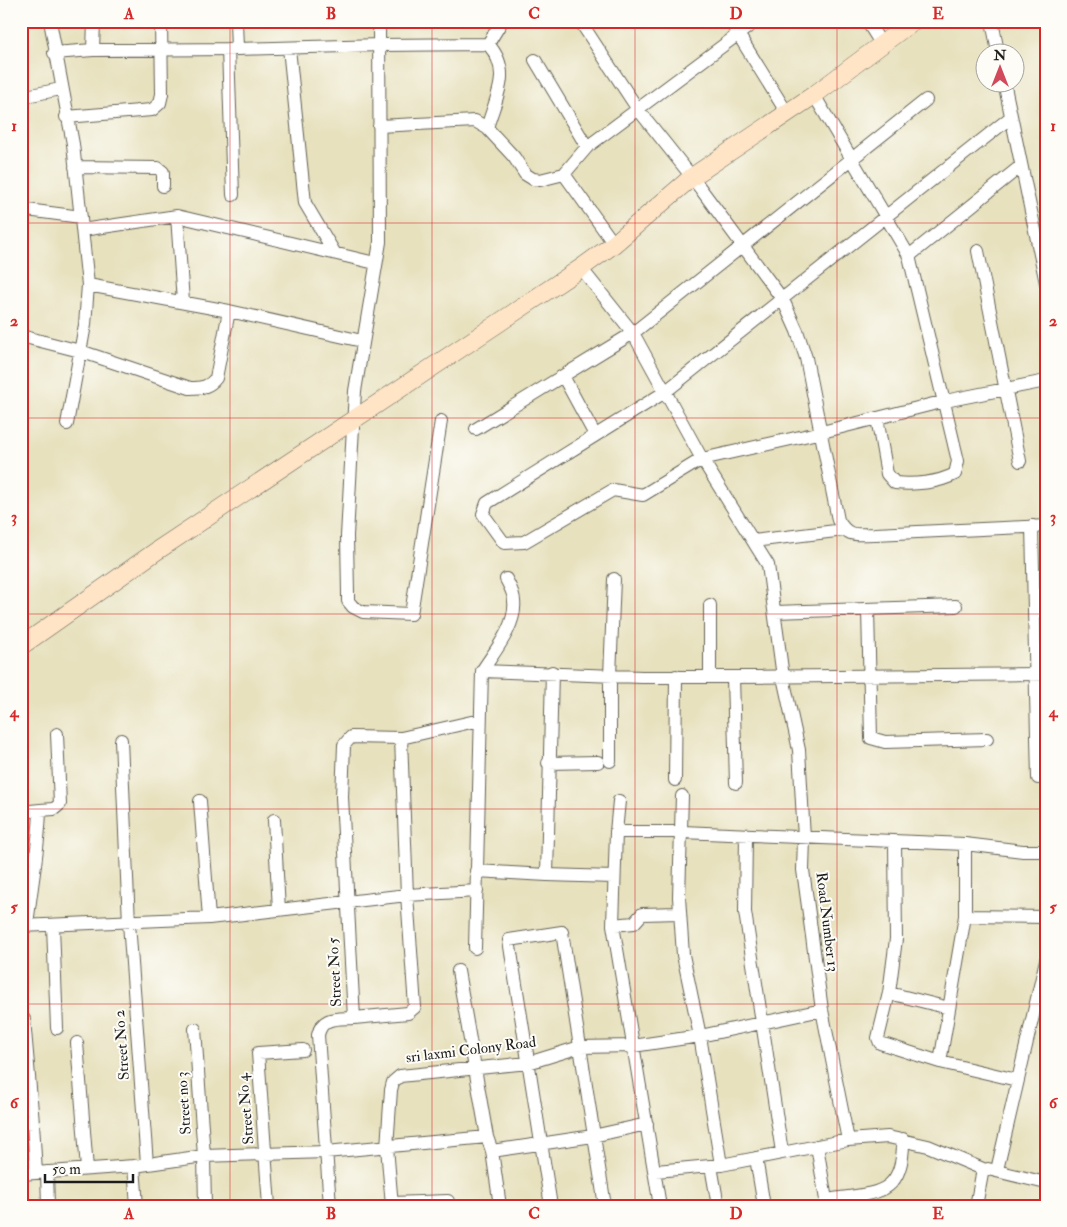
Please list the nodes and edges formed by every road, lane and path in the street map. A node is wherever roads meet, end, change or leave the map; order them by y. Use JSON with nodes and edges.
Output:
{"nodes":[{"id":1,"x":50,"y":21,"type":"edge"},
{"id":2,"x":94,"y":21,"type":"edge"},
{"id":3,"x":161,"y":21,"type":"edge"},
{"id":4,"x":236,"y":21,"type":"edge"},
{"id":5,"x":380,"y":21,"type":"edge"},
{"id":6,"x":502,"y":21,"type":"edge"},
{"id":7,"x":580,"y":21,"type":"edge"},
{"id":8,"x":730,"y":21,"type":"edge"},
{"id":9,"x":756,"y":21,"type":"edge"},
{"id":10,"x":867,"y":21,"type":"edge"},
{"id":11,"x":913,"y":21,"type":"edge"},
{"id":12,"x":992,"y":21,"type":"edge"},
{"id":13,"x":739,"y":34,"type":"junction"},
{"id":14,"x":996,"y":42,"type":"edge"},
{"id":15,"x":380,"y":44,"type":"junction"},
{"id":16,"x":488,"y":44,"type":"junction"},
{"id":17,"x":882,"y":46,"type":"junction"},
{"id":18,"x":289,"y":48,"type":"junction"},
{"id":19,"x":162,"y":49,"type":"junction"},
{"id":20,"x":232,"y":49,"type":"junction"},
{"id":21,"x":93,"y":50,"type":"junction"},
{"id":22,"x":54,"y":53,"type":"junction"},
{"id":23,"x":535,"y":60,"type":"dead end"},
{"id":24,"x":61,"y":88,"type":"junction"},
{"id":25,"x":1006,"y":92,"type":"edge"},
{"id":26,"x":814,"y":95,"type":"junction"},
{"id":27,"x":21,"y":97,"type":"edge"},
{"id":28,"x":926,"y":100,"type":"dead end"},
{"id":29,"x":637,"y":108,"type":"junction"},
{"id":30,"x":787,"y":113,"type":"junction"},
{"id":31,"x":66,"y":117,"type":"junction"},
{"id":32,"x":1011,"y":117,"type":"junction"},
{"id":33,"x":379,"y":126,"type":"junction"},
{"id":34,"x":487,"y":128,"type":"junction"},
{"id":35,"x":587,"y":147,"type":"junction"},
{"id":36,"x":852,"y":158,"type":"junction"},
{"id":37,"x":1021,"y":166,"type":"junction"},
{"id":38,"x":75,"y":167,"type":"junction"},
{"id":39,"x":564,"y":174,"type":"junction"},
{"id":40,"x":692,"y":177,"type":"junction"},
{"id":41,"x":163,"y":186,"type":"dead end"},
{"id":42,"x":233,"y":194,"type":"dead end"},
{"id":43,"x":27,"y":210,"type":"dead end"},
{"id":44,"x":177,"y":216,"type":"junction"},
{"id":45,"x":81,"y":217,"type":"junction"},
{"id":46,"x":887,"y":218,"type":"junction"},
{"id":47,"x":82,"y":230,"type":"junction"},
{"id":48,"x":614,"y":244,"type":"junction"},
{"id":49,"x":743,"y":246,"type":"junction"},
{"id":50,"x":978,"y":251,"type":"dead end"},
{"id":51,"x":334,"y":252,"type":"junction"},
{"id":52,"x":909,"y":256,"type":"junction"},
{"id":53,"x":375,"y":263,"type":"junction"},
{"id":54,"x":581,"y":268,"type":"junction"},
{"id":55,"x":1046,"y":283,"type":"edge"},
{"id":56,"x":88,"y":284,"type":"junction"},
{"id":57,"x":783,"y":300,"type":"junction"},
{"id":58,"x":183,"y":302,"type":"junction"},
{"id":59,"x":229,"y":311,"type":"junction"},
{"id":60,"x":632,"y":333,"type":"junction"},
{"id":61,"x":21,"y":336,"type":"edge"},
{"id":62,"x":362,"y":341,"type":"junction"},
{"id":63,"x":80,"y":351,"type":"junction"},
{"id":64,"x":563,"y":376,"type":"junction"},
{"id":65,"x":1046,"y":381,"type":"edge"},
{"id":66,"x":1005,"y":389,"type":"junction"},
{"id":67,"x":665,"y":392,"type":"junction"},
{"id":68,"x":944,"y":401,"type":"junction"},
{"id":69,"x":877,"y":418,"type":"junction"},
{"id":70,"x":354,"y":420,"type":"junction"},
{"id":71,"x":441,"y":421,"type":"dead end"},
{"id":72,"x":67,"y":424,"type":"dead end"},
{"id":73,"x":476,"y":429,"type":"dead end"},
{"id":74,"x":822,"y":432,"type":"junction"},
{"id":75,"x":595,"y":435,"type":"junction"},
{"id":76,"x":702,"y":458,"type":"junction"},
{"id":77,"x":1020,"y":461,"type":"dead end"},
{"id":78,"x":1032,"y":526,"type":"junction"},
{"id":79,"x":1046,"y":526,"type":"edge"},
{"id":80,"x":844,"y":530,"type":"junction"},
{"id":81,"x":753,"y":540,"type":"junction"},
{"id":82,"x":506,"y":578,"type":"dead end"},
{"id":83,"x":614,"y":579,"type":"dead end"},
{"id":84,"x":710,"y":605,"type":"dead end"},
{"id":85,"x":956,"y":606,"type":"dead end"},
{"id":86,"x":868,"y":610,"type":"junction"},
{"id":87,"x":775,"y":612,"type":"junction"},
{"id":88,"x":21,"y":646,"type":"edge"},
{"id":89,"x":482,"y":671,"type":"junction"},
{"id":90,"x":552,"y":672,"type":"junction"},
{"id":91,"x":868,"y":674,"type":"junction"},
{"id":92,"x":1040,"y":674,"type":"edge"},
{"id":93,"x":610,"y":676,"type":"junction"},
{"id":94,"x":676,"y":676,"type":"junction"},
{"id":95,"x":710,"y":676,"type":"junction"},
{"id":96,"x":733,"y":677,"type":"junction"},
{"id":97,"x":783,"y":678,"type":"junction"},
{"id":98,"x":480,"y":720,"type":"junction"},
{"id":99,"x":57,"y":734,"type":"dead end"},
{"id":100,"x":401,"y":738,"type":"junction"},
{"id":101,"x":987,"y":739,"type":"dead end"},
{"id":102,"x":121,"y":740,"type":"dead end"},
{"id":103,"x":548,"y":763,"type":"junction"},
{"id":104,"x":1038,"y":778,"type":"dead end"},
{"id":105,"x":675,"y":780,"type":"dead end"},
{"id":106,"x":736,"y":783,"type":"dead end"},
{"id":107,"x":682,"y":796,"type":"dead end"},
{"id":108,"x":200,"y":801,"type":"dead end"},
{"id":109,"x":619,"y":801,"type":"dead end"},
{"id":110,"x":40,"y":810,"type":"junction"},
{"id":111,"x":21,"y":812,"type":"edge"},
{"id":112,"x":274,"y":820,"type":"dead end"},
{"id":113,"x":616,"y":832,"type":"junction"},
{"id":114,"x":682,"y":832,"type":"junction"},
{"id":115,"x":746,"y":835,"type":"junction"},
{"id":116,"x":804,"y":838,"type":"junction"},
{"id":117,"x":895,"y":842,"type":"junction"},
{"id":118,"x":966,"y":844,"type":"junction"},
{"id":119,"x":1046,"y":851,"type":"edge"},
{"id":120,"x":476,"y":870,"type":"junction"},
{"id":121,"x":546,"y":875,"type":"junction"},
{"id":122,"x":614,"y":877,"type":"junction"},
{"id":123,"x":477,"y":891,"type":"junction"},
{"id":124,"x":407,"y":895,"type":"junction"},
{"id":125,"x":348,"y":901,"type":"junction"},
{"id":126,"x":279,"y":910,"type":"junction"},
{"id":127,"x":679,"y":913,"type":"junction"},
{"id":128,"x":966,"y":916,"type":"junction"},
{"id":129,"x":1046,"y":917,"type":"edge"},
{"id":130,"x":209,"y":918,"type":"junction"},
{"id":131,"x":129,"y":923,"type":"junction"},
{"id":132,"x":613,"y":925,"type":"junction"},
{"id":133,"x":24,"y":926,"type":"edge"},
{"id":134,"x":53,"y":926,"type":"junction"},
{"id":135,"x":475,"y":948,"type":"dead end"},
{"id":136,"x":1046,"y":960,"type":"edge"},
{"id":137,"x":458,"y":971,"type":"dead end"},
{"id":138,"x":889,"y":993,"type":"junction"},
{"id":139,"x":949,"y":1008,"type":"junction"},
{"id":140,"x":822,"y":1010,"type":"junction"},
{"id":141,"x":354,"y":1018,"type":"junction"},
{"id":142,"x":24,"y":1019,"type":"dead end"},
{"id":143,"x":762,"y":1022,"type":"junction"},
{"id":144,"x":57,"y":1028,"type":"dead end"},
{"id":145,"x":195,"y":1028,"type":"dead end"},
{"id":146,"x":700,"y":1036,"type":"junction"},
{"id":147,"x":78,"y":1043,"type":"dead end"},
{"id":148,"x":634,"y":1046,"type":"junction"},
{"id":149,"x":580,"y":1048,"type":"junction"},
{"id":150,"x":303,"y":1050,"type":"dead end"},
{"id":151,"x":940,"y":1062,"type":"junction"},
{"id":152,"x":528,"y":1063,"type":"junction"},
{"id":153,"x":474,"y":1067,"type":"junction"},
{"id":154,"x":24,"y":1069,"type":"edge"},
{"id":155,"x":1017,"y":1080,"type":"junction"},
{"id":156,"x":27,"y":1123,"type":"edge"},
{"id":157,"x":647,"y":1124,"type":"junction"},
{"id":158,"x":592,"y":1136,"type":"junction"},
{"id":159,"x":487,"y":1137,"type":"junction"},
{"id":160,"x":903,"y":1139,"type":"junction"},
{"id":161,"x":848,"y":1140,"type":"junction"},
{"id":162,"x":540,"y":1146,"type":"junction"},
{"id":163,"x":817,"y":1146,"type":"junction"},
{"id":164,"x":387,"y":1147,"type":"junction"},
{"id":165,"x":492,"y":1151,"type":"junction"},
{"id":166,"x":326,"y":1152,"type":"junction"},
{"id":167,"x":782,"y":1152,"type":"junction"},
{"id":168,"x":266,"y":1155,"type":"junction"},
{"id":169,"x":204,"y":1156,"type":"junction"},
{"id":170,"x":756,"y":1158,"type":"junction"},
{"id":171,"x":147,"y":1164,"type":"junction"},
{"id":172,"x":134,"y":1166,"type":"junction"},
{"id":173,"x":716,"y":1166,"type":"junction"},
{"id":174,"x":87,"y":1169,"type":"junction"},
{"id":175,"x":983,"y":1169,"type":"junction"},
{"id":176,"x":997,"y":1170,"type":"junction"},
{"id":177,"x":656,"y":1171,"type":"junction"},
{"id":178,"x":42,"y":1172,"type":"junction"},
{"id":179,"x":21,"y":1174,"type":"edge"},
{"id":180,"x":1046,"y":1183,"type":"edge"},
{"id":181,"x":448,"y":1201,"type":"dead end"},
{"id":182,"x":826,"y":1203,"type":"edge"},
{"id":183,"x":392,"y":1204,"type":"edge"},
{"id":184,"x":48,"y":1206,"type":"edge"},
{"id":185,"x":137,"y":1206,"type":"edge"},
{"id":186,"x":205,"y":1206,"type":"edge"},
{"id":187,"x":269,"y":1206,"type":"edge"},
{"id":188,"x":330,"y":1206,"type":"edge"},
{"id":189,"x":500,"y":1206,"type":"edge"},
{"id":190,"x":551,"y":1206,"type":"edge"},
{"id":191,"x":605,"y":1206,"type":"edge"},
{"id":192,"x":660,"y":1206,"type":"edge"},
{"id":193,"x":718,"y":1206,"type":"edge"},
{"id":194,"x":764,"y":1206,"type":"edge"},
{"id":195,"x":976,"y":1206,"type":"edge"}],
"edges":[{"from":1,"to":22,"type":"street"},
{"from":2,"to":21,"type":"street"},
{"from":3,"to":19,"type":"street"},
{"from":4,"to":20,"type":"street"},
{"from":5,"to":15,"type":"street"},
{"from":6,"to":16,"type":"street"},
{"from":7,"to":29,"type":"street"},
{"from":8,"to":13,"type":"street"},
{"from":9,"to":13,"type":"street"},
{"from":10,"to":17,"type":"street"},
{"from":11,"to":17,"type":"street"},
{"from":12,"to":14,"type":"street"},
{"from":13,"to":29,"type":"street"},
{"from":13,"to":30,"type":"street"},
{"from":15,"to":16,"type":"street"},
{"from":15,"to":18,"type":"street"},
{"from":15,"to":33,"type":"street"},
{"from":16,"to":34,"type":"street"},
{"from":17,"to":26,"type":"street"},
{"from":18,"to":20,"type":"street"},
{"from":18,"to":51,"type":"street"},
{"from":19,"to":20,"type":"street"},
{"from":19,"to":21,"type":"street"},
{"from":19,"to":31,"type":"street"},
{"from":20,"to":42,"type":"street"},
{"from":21,"to":22,"type":"street"},
{"from":22,"to":24,"type":"street"},
{"from":23,"to":35,"type":"street"},
{"from":24,"to":27,"type":"street"},
{"from":24,"to":31,"type":"street"},
{"from":25,"to":32,"type":"street"},
{"from":26,"to":30,"type":"street"},
{"from":26,"to":36,"type":"street"},
{"from":28,"to":36,"type":"street"},
{"from":29,"to":35,"type":"street"},
{"from":29,"to":40,"type":"street"},
{"from":30,"to":40,"type":"street"},
{"from":31,"to":38,"type":"street"},
{"from":32,"to":37,"type":"street"},
{"from":32,"to":46,"type":"street"},
{"from":33,"to":34,"type":"street"},
{"from":33,"to":53,"type":"street"},
{"from":34,"to":39,"type":"street"},
{"from":35,"to":39,"type":"street"},
{"from":36,"to":46,"type":"street"},
{"from":36,"to":49,"type":"street"},
{"from":37,"to":52,"type":"street"},
{"from":37,"to":55,"type":"street"},
{"from":38,"to":41,"type":"street"},
{"from":38,"to":45,"type":"street"},
{"from":39,"to":48,"type":"street"},
{"from":40,"to":48,"type":"street"},
{"from":40,"to":49,"type":"street"},
{"from":43,"to":45,"type":"street"},
{"from":44,"to":47,"type":"street"},
{"from":44,"to":51,"type":"street"},
{"from":44,"to":58,"type":"street"},
{"from":45,"to":47,"type":"street"},
{"from":46,"to":52,"type":"street"},
{"from":46,"to":57,"type":"street"},
{"from":47,"to":56,"type":"street"},
{"from":48,"to":54,"type":"street"},
{"from":49,"to":57,"type":"street"},
{"from":49,"to":60,"type":"street"},
{"from":50,"to":66,"type":"street"},
{"from":51,"to":53,"type":"street"},
{"from":52,"to":68,"type":"street"},
{"from":53,"to":62,"type":"street"},
{"from":54,"to":60,"type":"street","name":"Road Number 13"},
{"from":54,"to":70,"type":"street"},
{"from":56,"to":58,"type":"street"},
{"from":56,"to":63,"type":"street"},
{"from":57,"to":67,"type":"street"},
{"from":57,"to":74,"type":"street"},
{"from":58,"to":59,"type":"street"},
{"from":59,"to":62,"type":"street"},
{"from":59,"to":63,"type":"street"},
{"from":60,"to":64,"type":"street"},
{"from":60,"to":67,"type":"street","name":"Road Number 13"},
{"from":61,"to":63,"type":"street"},
{"from":62,"to":70,"type":"street"},
{"from":63,"to":72,"type":"street"},
{"from":64,"to":73,"type":"street"},
{"from":64,"to":75,"type":"street"},
{"from":65,"to":66,"type":"street"},
{"from":66,"to":68,"type":"street"},
{"from":66,"to":77,"type":"street"},
{"from":67,"to":75,"type":"street"},
{"from":67,"to":76,"type":"street","name":"Road Number 13"},
{"from":68,"to":69,"type":"street"},
{"from":68,"to":69,"type":"street"},
{"from":69,"to":74,"type":"street"},
{"from":70,"to":71,"type":"street"},
{"from":70,"to":88,"type":"street"},
{"from":74,"to":76,"type":"street"},
{"from":74,"to":80,"type":"street"},
{"from":75,"to":76,"type":"street"},
{"from":76,"to":81,"type":"street","name":"Road Number 13"},
{"from":78,"to":79,"type":"street"},
{"from":78,"to":80,"type":"street"},
{"from":78,"to":92,"type":"street"},
{"from":80,"to":81,"type":"street"},
{"from":81,"to":87,"type":"street","name":"Road Number 13"},
{"from":82,"to":89,"type":"street"},
{"from":83,"to":93,"type":"street"},
{"from":84,"to":95,"type":"street"},
{"from":85,"to":86,"type":"street"},
{"from":86,"to":87,"type":"street"},
{"from":86,"to":91,"type":"street"},
{"from":87,"to":97,"type":"street","name":"Road Number 13"},
{"from":89,"to":90,"type":"street"},
{"from":89,"to":98,"type":"street"},
{"from":90,"to":93,"type":"street"},
{"from":90,"to":103,"type":"street"},
{"from":91,"to":92,"type":"street"},
{"from":91,"to":97,"type":"street"},
{"from":91,"to":101,"type":"street"},
{"from":92,"to":104,"type":"street"},
{"from":93,"to":94,"type":"street"},
{"from":93,"to":103,"type":"street"},
{"from":94,"to":95,"type":"street"},
{"from":94,"to":105,"type":"street"},
{"from":95,"to":96,"type":"street"},
{"from":96,"to":97,"type":"street"},
{"from":96,"to":106,"type":"street"},
{"from":97,"to":116,"type":"street","name":"Road Number 13"},
{"from":98,"to":100,"type":"street"},
{"from":98,"to":120,"type":"street"},
{"from":99,"to":110,"type":"street"},
{"from":100,"to":124,"type":"street"},
{"from":100,"to":125,"type":"street","name":"Street No 5"},
{"from":102,"to":131,"type":"street","name":"Street No 2"},
{"from":103,"to":121,"type":"street"},
{"from":107,"to":114,"type":"street"},
{"from":108,"to":130,"type":"street"},
{"from":109,"to":113,"type":"street"},
{"from":110,"to":111,"type":"street"},
{"from":110,"to":133,"type":"street"},
{"from":112,"to":126,"type":"street"},
{"from":113,"to":114,"type":"street"},
{"from":113,"to":122,"type":"street"},
{"from":114,"to":115,"type":"street"},
{"from":114,"to":127,"type":"street"},
{"from":115,"to":116,"type":"street"},
{"from":115,"to":143,"type":"street"},
{"from":116,"to":117,"type":"street"},
{"from":116,"to":140,"type":"street","name":"Road Number 13"},
{"from":117,"to":118,"type":"street"},
{"from":117,"to":138,"type":"street"},
{"from":118,"to":119,"type":"street"},
{"from":118,"to":128,"type":"street"},
{"from":120,"to":121,"type":"street"},
{"from":120,"to":123,"type":"street"},
{"from":121,"to":122,"type":"street"},
{"from":122,"to":132,"type":"street"},
{"from":123,"to":124,"type":"street"},
{"from":123,"to":135,"type":"street"},
{"from":124,"to":125,"type":"street"},
{"from":124,"to":141,"type":"street"},
{"from":125,"to":126,"type":"street"},
{"from":125,"to":141,"type":"street","name":"Street No 5"},
{"from":126,"to":130,"type":"street"},
{"from":127,"to":132,"type":"street"},
{"from":127,"to":146,"type":"street"},
{"from":128,"to":129,"type":"street"},
{"from":128,"to":139,"type":"street"},
{"from":130,"to":131,"type":"street"},
{"from":131,"to":134,"type":"street"},
{"from":131,"to":171,"type":"street","name":"Street No 2"},
{"from":132,"to":148,"type":"street"},
{"from":133,"to":134,"type":"street"},
{"from":134,"to":144,"type":"street"},
{"from":136,"to":155,"type":"street"},
{"from":137,"to":153,"type":"street"},
{"from":138,"to":139,"type":"street"},
{"from":138,"to":151,"type":"street"},
{"from":139,"to":151,"type":"street"},
{"from":140,"to":143,"type":"street","name":"sri laxmi Colony Road"},
{"from":140,"to":161,"type":"street","name":"Road Number 13"},
{"from":141,"to":166,"type":"street","name":"Street No 5"},
{"from":142,"to":154,"type":"street"},
{"from":143,"to":146,"type":"street","name":"sri laxmi Colony Road"},
{"from":143,"to":167,"type":"street"},
{"from":145,"to":169,"type":"street","name":"Street no 3"},
{"from":146,"to":148,"type":"street","name":"sri laxmi Colony Road"},
{"from":146,"to":173,"type":"street"},
{"from":147,"to":174,"type":"street"},
{"from":148,"to":149,"type":"street","name":"sri laxmi Colony Road"},
{"from":148,"to":157,"type":"street"},
{"from":149,"to":152,"type":"street","name":"sri laxmi Colony Road"},
{"from":149,"to":152,"type":"street"},
{"from":149,"to":158,"type":"street"},
{"from":150,"to":168,"type":"street","name":"Street No 4"},
{"from":151,"to":155,"type":"street"},
{"from":152,"to":153,"type":"street","name":"sri laxmi Colony Road"},
{"from":152,"to":162,"type":"street"},
{"from":153,"to":159,"type":"street"},
{"from":153,"to":164,"type":"street","name":"sri laxmi Colony Road"},
{"from":154,"to":156,"type":"street"},
{"from":155,"to":176,"type":"street"},
{"from":156,"to":178,"type":"street"},
{"from":157,"to":158,"type":"street"},
{"from":157,"to":177,"type":"street"},
{"from":158,"to":162,"type":"street"},
{"from":158,"to":191,"type":"street"},
{"from":159,"to":164,"type":"street"},
{"from":159,"to":165,"type":"street"},
{"from":160,"to":161,"type":"street"},
{"from":160,"to":175,"type":"street"},
{"from":160,"to":182,"type":"street"},
{"from":161,"to":163,"type":"street"},
{"from":162,"to":165,"type":"street"},
{"from":162,"to":190,"type":"street"},
{"from":163,"to":167,"type":"street"},
{"from":163,"to":182,"type":"street"},
{"from":164,"to":166,"type":"street"},
{"from":164,"to":183,"type":"street","name":"sri laxmi Colony Road"},
{"from":165,"to":189,"type":"street"},
{"from":166,"to":168,"type":"street"},
{"from":166,"to":188,"type":"street","name":"Street No 5"},
{"from":167,"to":170,"type":"street"},
{"from":168,"to":169,"type":"street"},
{"from":168,"to":187,"type":"street","name":"Street No 4"},
{"from":169,"to":171,"type":"street"},
{"from":169,"to":186,"type":"street","name":"Street no 3"},
{"from":170,"to":173,"type":"street"},
{"from":170,"to":194,"type":"street"},
{"from":171,"to":172,"type":"street"},
{"from":172,"to":174,"type":"street"},
{"from":172,"to":185,"type":"street"},
{"from":173,"to":177,"type":"street"},
{"from":173,"to":193,"type":"street"},
{"from":174,"to":178,"type":"street"},
{"from":175,"to":176,"type":"street"},
{"from":175,"to":195,"type":"street"},
{"from":176,"to":180,"type":"street"},
{"from":177,"to":192,"type":"street"},
{"from":178,"to":179,"type":"street"},
{"from":178,"to":184,"type":"street"},
{"from":181,"to":183,"type":"street"}]}
